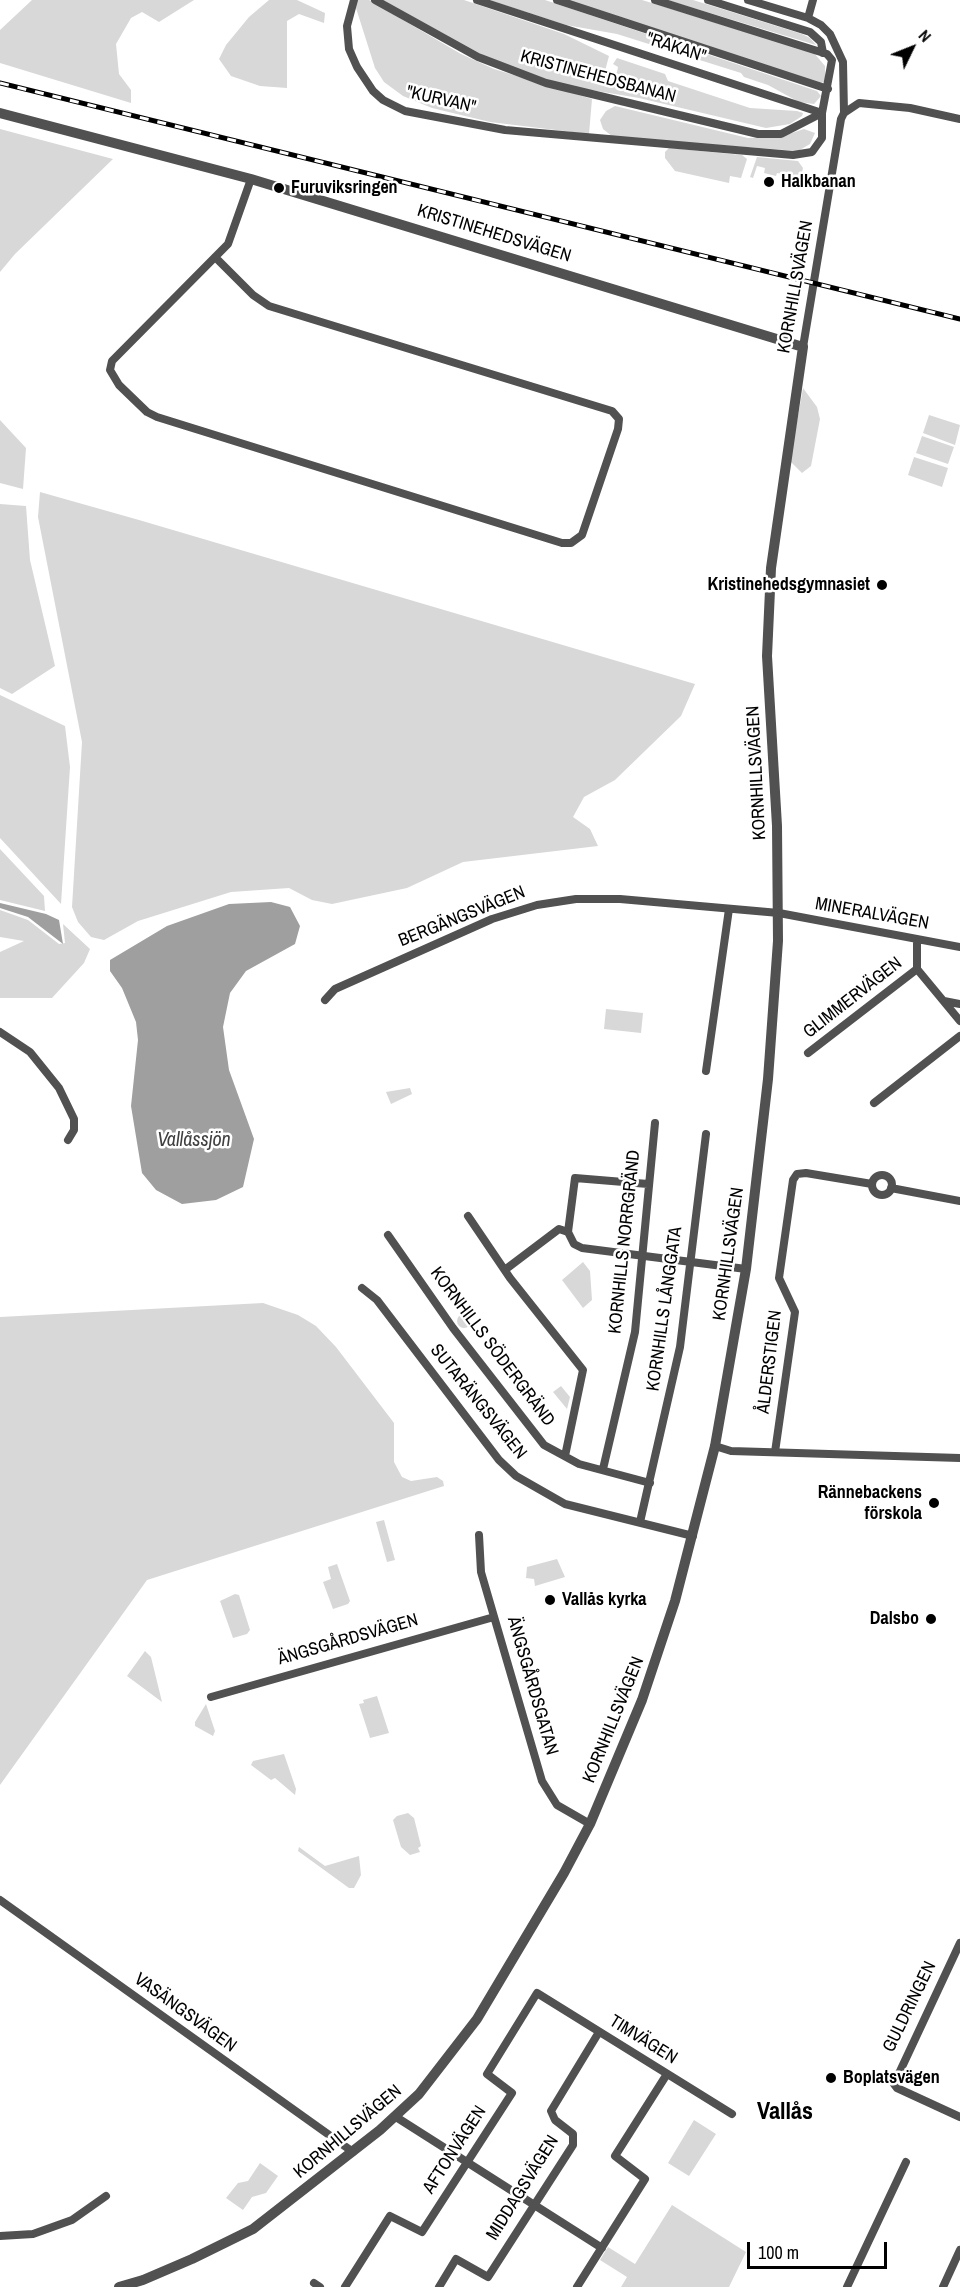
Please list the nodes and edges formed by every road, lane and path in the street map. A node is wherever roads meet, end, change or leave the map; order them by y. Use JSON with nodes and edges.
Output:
{"nodes":[{"id":1,"x":354,"y":0,"type":"edge"},
{"id":2,"x":375,"y":0,"type":"edge"},
{"id":3,"x":477,"y":0,"type":"edge"},
{"id":4,"x":557,"y":0,"type":"edge"},
{"id":5,"x":655,"y":0,"type":"edge"},
{"id":6,"x":708,"y":0,"type":"edge"},
{"id":7,"x":748,"y":0,"type":"edge"},
{"id":8,"x":813,"y":0,"type":"edge"},
{"id":9,"x":808,"y":18,"type":"junction"},
{"id":10,"x":826,"y":55,"type":"junction"},
{"id":11,"x":841,"y":57,"type":"junction"},
{"id":12,"x":828,"y":89,"type":"junction"},
{"id":13,"x":0,"y":113,"type":"edge"},
{"id":14,"x":822,"y":113,"type":"junction"},
{"id":15,"x":844,"y":113,"type":"junction"},
{"id":16,"x":960,"y":119,"type":"edge"},
{"id":17,"x":252,"y":179,"type":"junction"},
{"id":18,"x":215,"y":257,"type":"junction"},
{"id":19,"x":803,"y":347,"type":"junction"},
{"id":20,"x":729,"y":909,"type":"junction"},
{"id":21,"x":779,"y":913,"type":"junction"},
{"id":22,"x":917,"y":939,"type":"junction"},
{"id":23,"x":960,"y":947,"type":"edge"},
{"id":24,"x":917,"y":969,"type":"junction"},
{"id":25,"x":325,"y":1000,"type":"dead end"},
{"id":26,"x":944,"y":1001,"type":"junction"},
{"id":27,"x":960,"y":1004,"type":"edge"},
{"id":28,"x":960,"y":1021,"type":"edge"},
{"id":29,"x":0,"y":1032,"type":"edge"},
{"id":30,"x":960,"y":1036,"type":"edge"},
{"id":31,"x":808,"y":1053,"type":"dead end"},
{"id":32,"x":706,"y":1071,"type":"dead end"},
{"id":33,"x":874,"y":1103,"type":"dead end"},
{"id":34,"x":655,"y":1123,"type":"dead end"},
{"id":35,"x":706,"y":1134,"type":"dead end"},
{"id":36,"x":68,"y":1140,"type":"dead end"},
{"id":37,"x":648,"y":1184,"type":"junction"},
{"id":38,"x":872,"y":1184,"type":"junction"},
{"id":39,"x":891,"y":1188,"type":"junction"},
{"id":40,"x":960,"y":1201,"type":"edge"},
{"id":41,"x":468,"y":1216,"type":"dead end"},
{"id":42,"x":564,"y":1231,"type":"junction"},
{"id":43,"x":388,"y":1235,"type":"dead end"},
{"id":44,"x":643,"y":1256,"type":"junction"},
{"id":45,"x":690,"y":1263,"type":"junction"},
{"id":46,"x":506,"y":1269,"type":"junction"},
{"id":47,"x":746,"y":1269,"type":"junction"},
{"id":48,"x":362,"y":1288,"type":"dead end"},
{"id":49,"x":715,"y":1446,"type":"junction"},
{"id":50,"x":775,"y":1452,"type":"junction"},
{"id":51,"x":565,"y":1456,"type":"junction"},
{"id":52,"x":960,"y":1458,"type":"edge"},
{"id":53,"x":603,"y":1469,"type":"junction"},
{"id":54,"x":650,"y":1483,"type":"junction"},
{"id":55,"x":640,"y":1522,"type":"junction"},
{"id":56,"x":479,"y":1535,"type":"dead end"},
{"id":57,"x":693,"y":1536,"type":"junction"},
{"id":58,"x":494,"y":1617,"type":"junction"},
{"id":59,"x":211,"y":1697,"type":"dead end"},
{"id":60,"x":590,"y":1824,"type":"junction"},
{"id":61,"x":0,"y":1900,"type":"edge"},
{"id":62,"x":960,"y":1943,"type":"edge"},
{"id":63,"x":537,"y":1993,"type":"joint"},
{"id":64,"x":599,"y":2032,"type":"junction"},
{"id":65,"x":667,"y":2074,"type":"junction"},
{"id":66,"x":732,"y":2114,"type":"dead end"},
{"id":67,"x":396,"y":2117,"type":"junction"},
{"id":68,"x":960,"y":2117,"type":"edge"},
{"id":69,"x":353,"y":2152,"type":"junction"},
{"id":70,"x":906,"y":2162,"type":"dead end"},
{"id":71,"x":466,"y":2163,"type":"junction"},
{"id":72,"x":106,"y":2196,"type":"dead end"},
{"id":73,"x":533,"y":2205,"type":"junction"},
{"id":74,"x":0,"y":2236,"type":"edge"},
{"id":75,"x":602,"y":2248,"type":"junction"},
{"id":76,"x":960,"y":2250,"type":"edge"},
{"id":77,"x":119,"y":2287,"type":"edge"},
{"id":78,"x":345,"y":2287,"type":"edge"},
{"id":79,"x":439,"y":2287,"type":"edge"},
{"id":80,"x":578,"y":2287,"type":"edge"},
{"id":81,"x":847,"y":2287,"type":"edge"},
{"id":82,"x":943,"y":2287,"type":"edge"}],
"edges":[{"from":1,"to":14,"type":"street","name":"\"KURVAN\""},
{"from":2,"to":14,"type":"street","name":"KRISTINEHEDSBANAN"},
{"from":3,"to":14,"type":"street","name":"\"RAKAN\""},
{"from":4,"to":12,"type":"street"},
{"from":5,"to":10,"type":"street"},
{"from":6,"to":10,"type":"street"},
{"from":7,"to":9,"type":"street"},
{"from":8,"to":9,"type":"street"},
{"from":9,"to":11,"type":"street"},
{"from":10,"to":11,"type":"street"},
{"from":10,"to":12,"type":"street"},
{"from":11,"to":15,"type":"street","name":"KORNHILLSVÄGEN"},
{"from":12,"to":14,"type":"street"},
{"from":13,"to":17,"type":"street","name":"KRISTINEHEDSVÄGEN"},
{"from":15,"to":16,"type":"street"},
{"from":15,"to":19,"type":"street","name":"KORNHILLSVÄGEN"},
{"from":17,"to":18,"type":"street"},
{"from":17,"to":19,"type":"street","name":"KRISTINEHEDSVÄGEN"},
{"from":18,"to":18,"type":"street"},
{"from":19,"to":21,"type":"street","name":"KORNHILLSVÄGEN"},
{"from":20,"to":21,"type":"street","name":"BERGÄNGSVÄGEN"},
{"from":20,"to":25,"type":"street","name":"BERGÄNGSVÄGEN"},
{"from":20,"to":32,"type":"street"},
{"from":21,"to":22,"type":"street","name":"MINERALVÄGEN"},
{"from":21,"to":47,"type":"street","name":"KORNHILLSVÄGEN"},
{"from":22,"to":23,"type":"street","name":"MINERALVÄGEN"},
{"from":22,"to":24,"type":"street"},
{"from":24,"to":26,"type":"street"},
{"from":24,"to":31,"type":"street","name":"GLIMMERVÄGEN"},
{"from":26,"to":27,"type":"street"},
{"from":26,"to":28,"type":"street"},
{"from":29,"to":36,"type":"street"},
{"from":30,"to":33,"type":"street"},
{"from":34,"to":37,"type":"street","name":"KORNHILLS NORRGRÄND"},
{"from":35,"to":45,"type":"street","name":"KORNHILLS LÅNGGATA"},
{"from":37,"to":42,"type":"street"},
{"from":37,"to":44,"type":"street","name":"KORNHILLS NORRGRÄND"},
{"from":38,"to":39,"type":"street"},
{"from":38,"to":39,"type":"street"},
{"from":38,"to":50,"type":"street","name":"ÅLDERSTIGEN"},
{"from":39,"to":40,"type":"street"},
{"from":41,"to":46,"type":"street"},
{"from":42,"to":44,"type":"street"},
{"from":42,"to":46,"type":"street"},
{"from":43,"to":51,"type":"street","name":"KORNHILLS SÖDERGRÄND"},
{"from":44,"to":45,"type":"street"},
{"from":44,"to":53,"type":"street","name":"KORNHILLS NORRGRÄND"},
{"from":45,"to":47,"type":"street"},
{"from":45,"to":54,"type":"street","name":"KORNHILLS LÅNGGATA"},
{"from":46,"to":51,"type":"street"},
{"from":47,"to":49,"type":"street","name":"KORNHILLSVÄGEN"},
{"from":48,"to":55,"type":"street","name":"SUTARÄNGSVÄGEN"},
{"from":49,"to":50,"type":"street"},
{"from":49,"to":57,"type":"street","name":"KORNHILLSVÄGEN"},
{"from":50,"to":52,"type":"street"},
{"from":51,"to":53,"type":"street","name":"KORNHILLS SÖDERGRÄND"},
{"from":53,"to":54,"type":"street","name":"KORNHILLS SÖDERGRÄND"},
{"from":54,"to":55,"type":"street","name":"KORNHILLS LÅNGGATA"},
{"from":55,"to":57,"type":"street","name":"SUTARÄNGSVÄGEN"},
{"from":56,"to":58,"type":"street","name":"ÄNGSGÅRDSGATAN"},
{"from":57,"to":60,"type":"street","name":"KORNHILLSVÄGEN"},
{"from":58,"to":59,"type":"street","name":"ÄNGSGÅRDSVÄGEN"},
{"from":58,"to":60,"type":"street","name":"ÄNGSGÅRDSGATAN"},
{"from":60,"to":67,"type":"street","name":"KORNHILLSVÄGEN"},
{"from":61,"to":69,"type":"street","name":"VASÄNGSVÄGEN"},
{"from":62,"to":68,"type":"street","name":"GULDRINGEN"},
{"from":63,"to":64,"type":"street","name":"TIMVÄGEN"},
{"from":63,"to":71,"type":"street","name":"AFTONVÄGEN"},
{"from":64,"to":65,"type":"street","name":"TIMVÄGEN"},
{"from":64,"to":73,"type":"street","name":"MIDDAGSVÄGEN"},
{"from":65,"to":66,"type":"street","name":"TIMVÄGEN"},
{"from":65,"to":75,"type":"street"},
{"from":67,"to":69,"type":"street","name":"KORNHILLSVÄGEN"},
{"from":67,"to":71,"type":"street"},
{"from":69,"to":77,"type":"street","name":"KORNHILLSVÄGEN"},
{"from":70,"to":81,"type":"street"},
{"from":71,"to":73,"type":"street"},
{"from":71,"to":78,"type":"street","name":"AFTONVÄGEN"},
{"from":72,"to":74,"type":"street"},
{"from":73,"to":75,"type":"street"},
{"from":73,"to":79,"type":"street","name":"MIDDAGSVÄGEN"},
{"from":75,"to":80,"type":"street"},
{"from":76,"to":82,"type":"street"}]}
